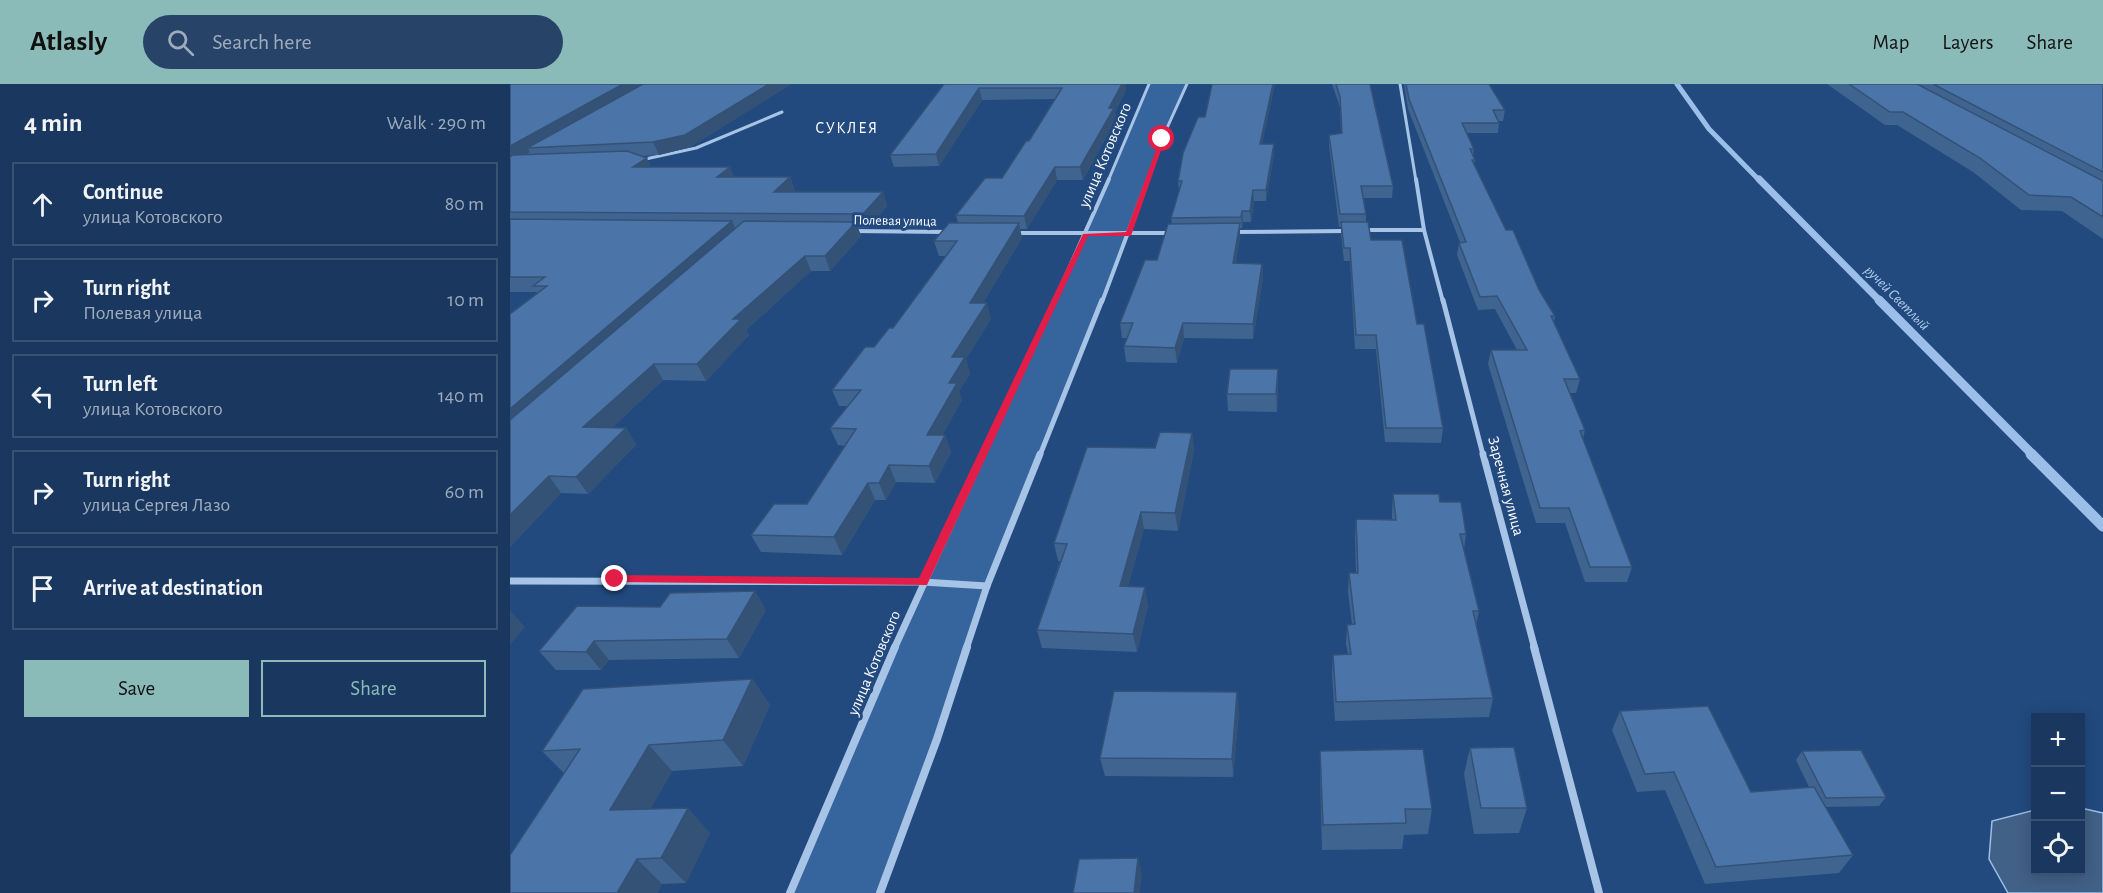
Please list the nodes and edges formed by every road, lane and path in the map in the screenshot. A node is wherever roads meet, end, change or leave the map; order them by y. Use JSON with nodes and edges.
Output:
{"nodes":[{"id":1,"x":1149,"y":84,"type":"edge"},
{"id":2,"x":1187,"y":84,"type":"edge"},
{"id":3,"x":1400,"y":84,"type":"edge"},
{"id":4,"x":782,"y":112,"type":"dead end"},
{"id":5,"x":641,"y":164,"type":"edge"},
{"id":6,"x":1424,"y":230,"type":"junction"},
{"id":7,"x":846,"y":231,"type":"edge"},
{"id":8,"x":954,"y":232,"type":"edge"},
{"id":9,"x":1014,"y":233,"type":"edge"},
{"id":10,"x":1176,"y":233,"type":"edge"},
{"id":11,"x":1223,"y":233,"type":"edge"},
{"id":12,"x":1086,"y":234,"type":"junction"},
{"id":13,"x":1128,"y":234,"type":"junction"},
{"id":14,"x":510,"y":581,"type":"edge"},
{"id":15,"x":923,"y":582,"type":"junction"},
{"id":16,"x":987,"y":586,"type":"junction"},
{"id":17,"x":790,"y":893,"type":"edge"},
{"id":18,"x":880,"y":893,"type":"edge"},
{"id":19,"x":1599,"y":893,"type":"edge"}],
"edges":[{"from":1,"to":12,"type":"street","name":"улица Котовского"},
{"from":2,"to":13,"type":"street"},
{"from":3,"to":6,"type":"street","name":"Заречная улица"},
{"from":4,"to":5,"type":"street"},
{"from":6,"to":11,"type":"street"},
{"from":6,"to":19,"type":"street","name":"Заречная улица"},
{"from":7,"to":8,"type":"street","name":"Полевая улица"},
{"from":9,"to":12,"type":"street"},
{"from":10,"to":13,"type":"street"},
{"from":12,"to":13,"type":"street"},
{"from":12,"to":15,"type":"street","name":"улица Котовского"},
{"from":13,"to":16,"type":"street"},
{"from":14,"to":15,"type":"street"},
{"from":15,"to":16,"type":"street"},
{"from":15,"to":17,"type":"street","name":"улица Котовского"},
{"from":16,"to":18,"type":"street"}]}
